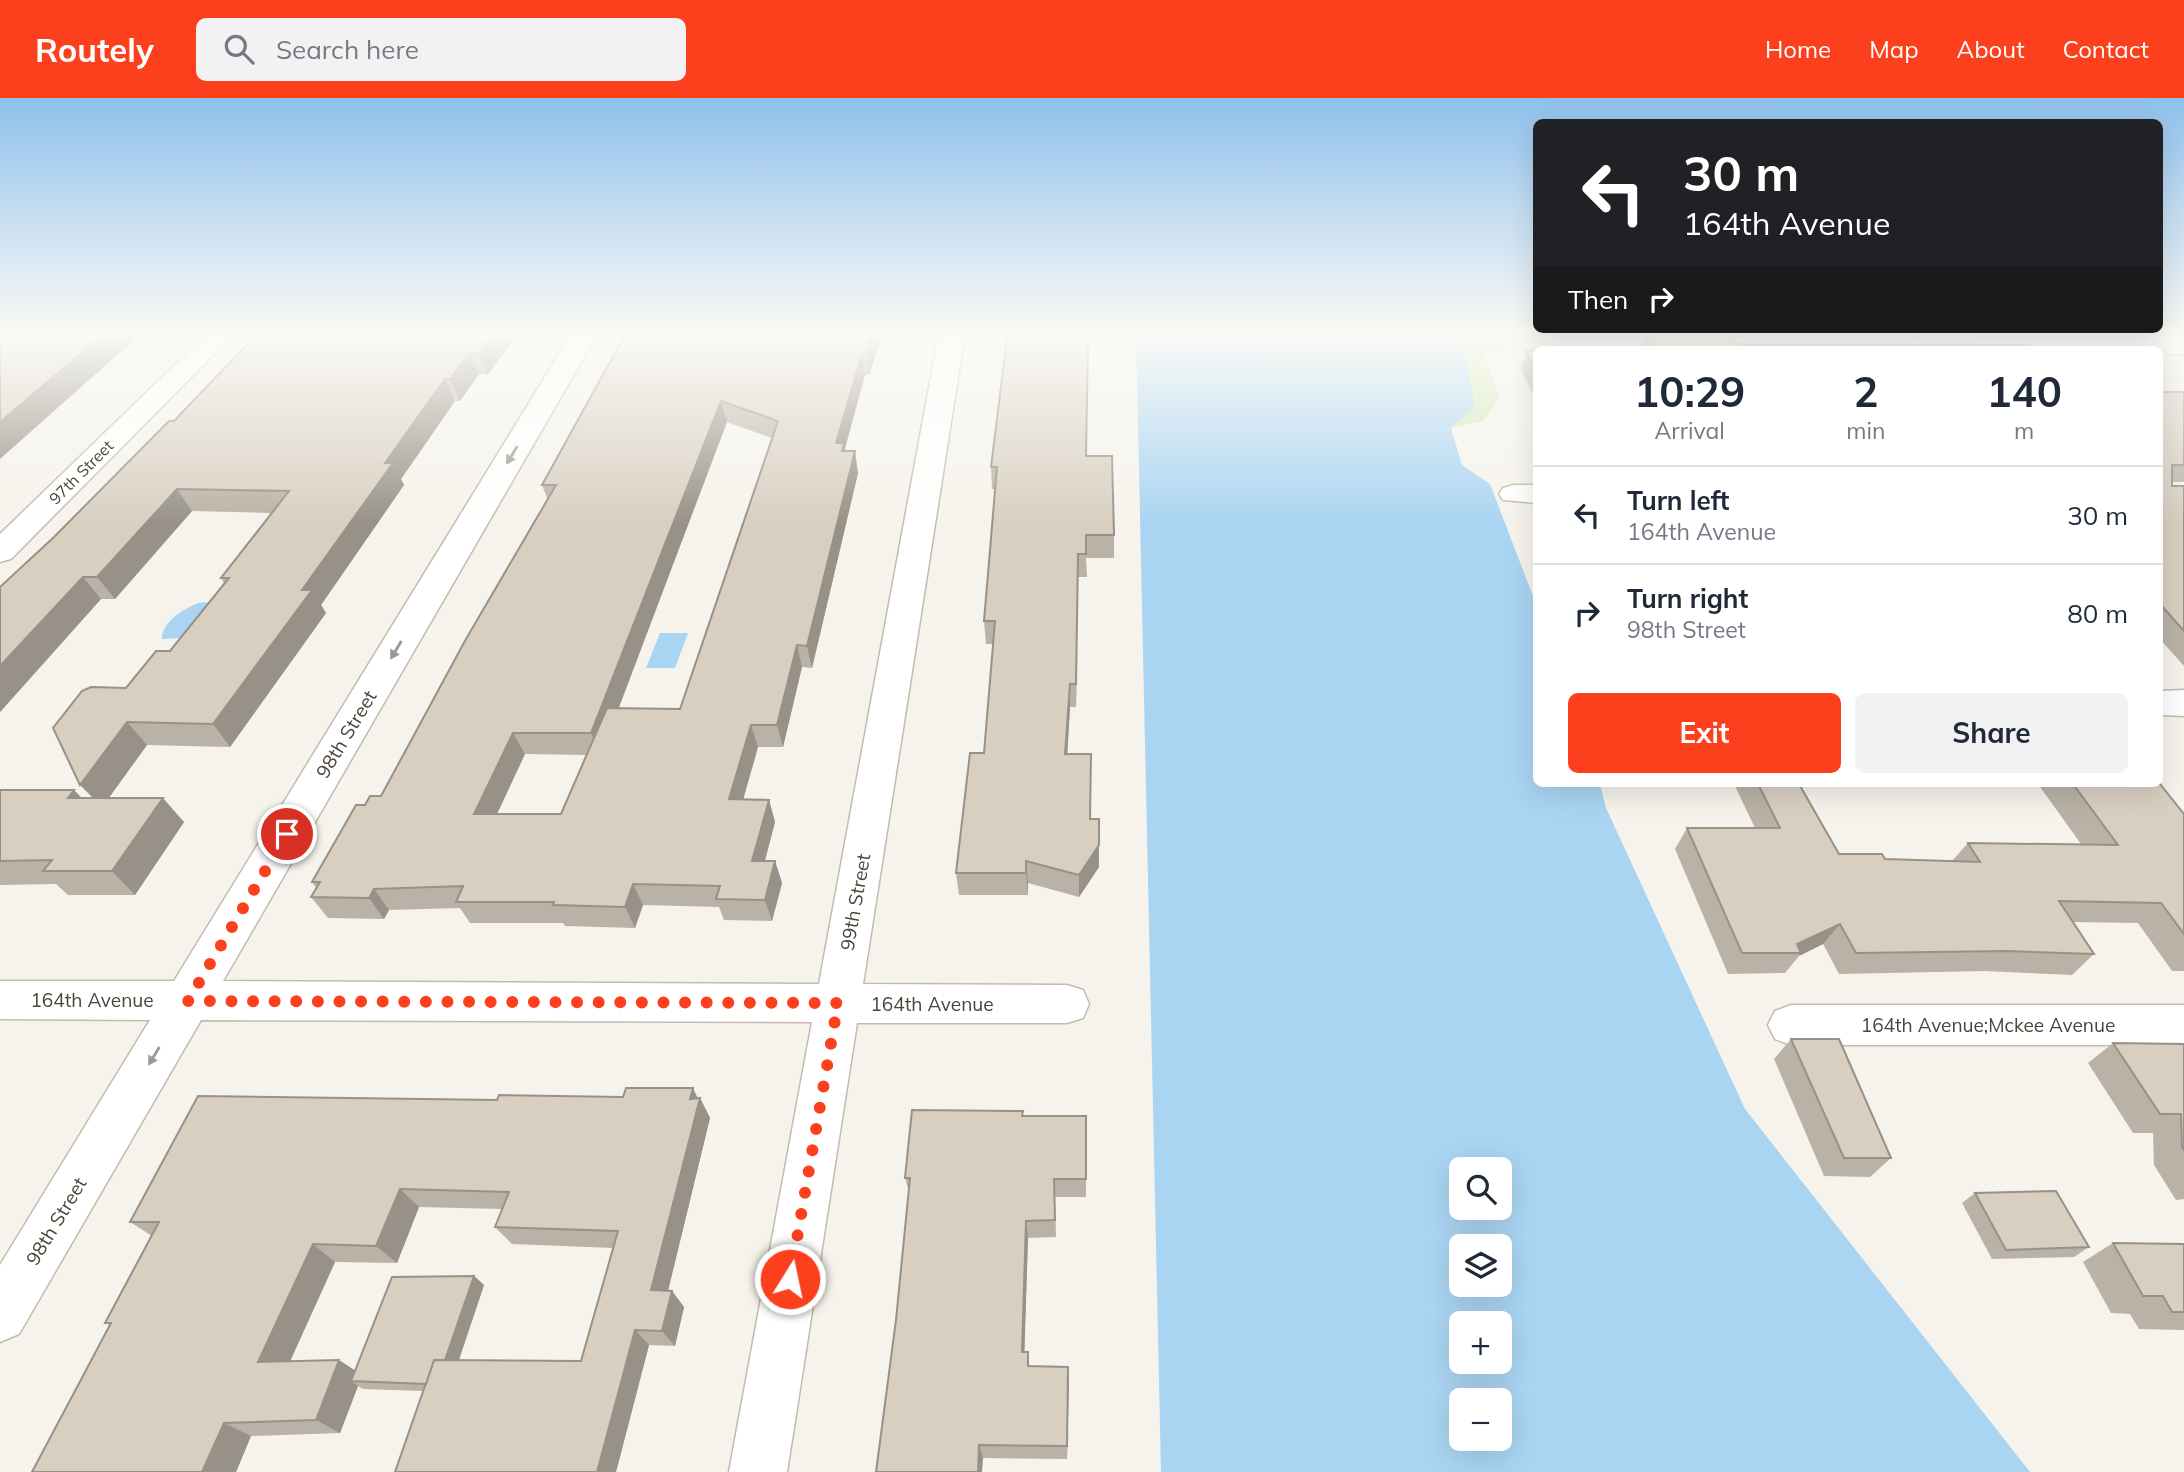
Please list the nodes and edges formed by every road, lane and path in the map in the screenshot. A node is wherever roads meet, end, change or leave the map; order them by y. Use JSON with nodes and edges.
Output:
{"nodes":[{"id":1,"x":157,"y":397,"type":"edge"},
{"id":2,"x":547,"y":397,"type":"edge"},
{"id":3,"x":941,"y":397,"type":"edge"},
{"id":4,"x":0,"y":552,"type":"edge"},
{"id":5,"x":2163,"y":703,"type":"edge"},
{"id":6,"x":2184,"y":703,"type":"edge"},
{"id":7,"x":0,"y":1000,"type":"edge"},
{"id":8,"x":188,"y":1001,"type":"junction"},
{"id":9,"x":838,"y":1003,"type":"junction"},
{"id":10,"x":1067,"y":1004,"type":"dead end"},
{"id":11,"x":1791,"y":1025,"type":"dead end"},
{"id":12,"x":2184,"y":1025,"type":"edge"},
{"id":13,"x":0,"y":1315,"type":"edge"},
{"id":14,"x":758,"y":1472,"type":"edge"}],
"edges":[{"from":1,"to":4,"type":"street","name":"97th Street"},
{"from":2,"to":8,"type":"street","name":"98th Street","one_way":true},
{"from":3,"to":9,"type":"street","name":"99th Street"},
{"from":5,"to":6,"type":"street"},
{"from":7,"to":8,"type":"street","name":"164th Avenue"},
{"from":8,"to":9,"type":"street","name":"164th Avenue"},
{"from":8,"to":13,"type":"street","name":"98th Street","one_way":true},
{"from":9,"to":10,"type":"street","name":"164th Avenue"},
{"from":9,"to":14,"type":"street","name":"99th Street"},
{"from":11,"to":12,"type":"street","name":"164th Avenue;Mckee Avenue"}]}
